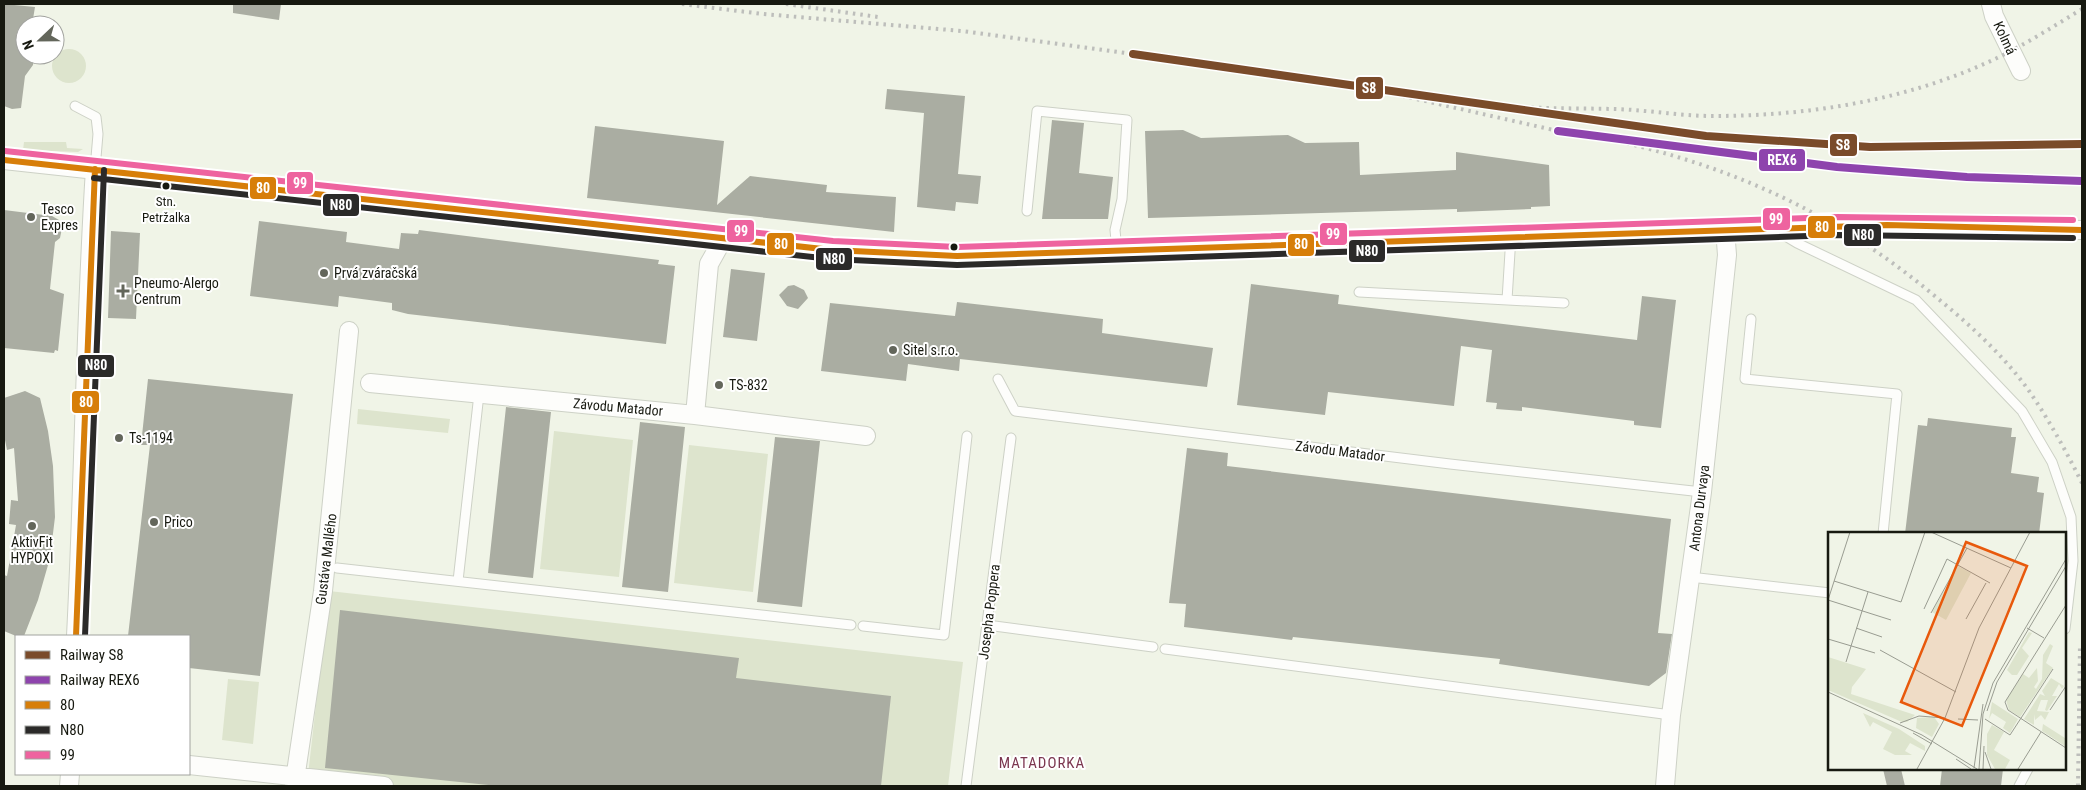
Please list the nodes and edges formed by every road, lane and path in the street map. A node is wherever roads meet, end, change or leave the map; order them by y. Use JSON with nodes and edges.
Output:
{"nodes":[{"id":1,"x":1991,"y":4,"type":"edge"},
{"id":2,"x":2021,"y":72,"type":"dead end"},
{"id":3,"x":75,"y":106,"type":"dead end"},
{"id":4,"x":4,"y":160,"type":"edge"},
{"id":5,"x":95,"y":169,"type":"junction"},
{"id":6,"x":1028,"y":212,"type":"dead end"},
{"id":7,"x":1773,"y":228,"type":"junction"},
{"id":8,"x":1725,"y":229,"type":"junction"},
{"id":9,"x":2078,"y":230,"type":"edge"},
{"id":10,"x":1511,"y":236,"type":"junction"},
{"id":11,"x":723,"y":239,"type":"junction"},
{"id":12,"x":2082,"y":246,"type":"edge"},
{"id":13,"x":1117,"y":251,"type":"junction"},
{"id":14,"x":1359,"y":292,"type":"dead end"},
{"id":15,"x":1507,"y":300,"type":"junction"},
{"id":16,"x":1564,"y":303,"type":"dead end"},
{"id":17,"x":1750,"y":319,"type":"dead end"},
{"id":18,"x":349,"y":331,"type":"dead end"},
{"id":19,"x":998,"y":379,"type":"dead end"},
{"id":20,"x":370,"y":383,"type":"dead end"},
{"id":21,"x":479,"y":394,"type":"junction"},
{"id":22,"x":694,"y":415,"type":"junction"},
{"id":23,"x":866,"y":436,"type":"dead end"},
{"id":24,"x":967,"y":436,"type":"dead end"},
{"id":25,"x":1011,"y":438,"type":"dead end"},
{"id":26,"x":1702,"y":492,"type":"junction"},
{"id":27,"x":1883,"y":532,"type":"edge"},
{"id":28,"x":337,"y":568,"type":"dead end"},
{"id":29,"x":1690,"y":577,"type":"junction"},
{"id":30,"x":458,"y":582,"type":"junction"},
{"id":31,"x":1828,"y":593,"type":"edge"},
{"id":32,"x":2066,"y":620,"type":"edge"},
{"id":33,"x":851,"y":625,"type":"dead end"},
{"id":34,"x":987,"y":625,"type":"junction"},
{"id":35,"x":863,"y":626,"type":"dead end"},
{"id":36,"x":76,"y":635,"type":"edge"},
{"id":37,"x":1153,"y":647,"type":"dead end"},
{"id":38,"x":1165,"y":649,"type":"dead end"},
{"id":39,"x":1671,"y":715,"type":"junction"},
{"id":40,"x":190,"y":765,"type":"edge"},
{"id":41,"x":2027,"y":770,"type":"edge"},
{"id":42,"x":295,"y":781,"type":"edge"},
{"id":43,"x":384,"y":786,"type":"edge"},
{"id":44,"x":966,"y":786,"type":"edge"},
{"id":45,"x":1664,"y":786,"type":"edge"},
{"id":46,"x":2019,"y":786,"type":"edge"}],
"edges":[{"from":1,"to":2,"type":"street","name":"Kolmá"},
{"from":3,"to":5,"type":"lane"},
{"from":4,"to":5,"type":"street"},
{"from":5,"to":11,"type":"street"},
{"from":5,"to":36,"type":"street"},
{"from":6,"to":13,"type":"lane"},
{"from":7,"to":8,"type":"street"},
{"from":7,"to":9,"type":"street"},
{"from":7,"to":32,"type":"lane"},
{"from":8,"to":10,"type":"street"},
{"from":8,"to":26,"type":"street","name":"Antona Durvaya"},
{"from":9,"to":12,"type":"street"},
{"from":10,"to":13,"type":"street"},
{"from":10,"to":15,"type":"lane"},
{"from":11,"to":13,"type":"street"},
{"from":11,"to":22,"type":"street"},
{"from":14,"to":15,"type":"lane"},
{"from":15,"to":16,"type":"lane"},
{"from":17,"to":27,"type":"lane"},
{"from":18,"to":42,"type":"street","name":"Gustáva Mallého"},
{"from":19,"to":26,"type":"lane","name":"Závodu Matador"},
{"from":20,"to":21,"type":"street","name":"Závodu Matador"},
{"from":21,"to":22,"type":"street","name":"Závodu Matador"},
{"from":21,"to":30,"type":"lane"},
{"from":22,"to":23,"type":"street","name":"Závodu Matador"},
{"from":24,"to":35,"type":"lane"},
{"from":25,"to":34,"type":"lane","name":"Josepha Poppera"},
{"from":26,"to":29,"type":"street","name":"Antona Durvaya"},
{"from":28,"to":30,"type":"lane"},
{"from":29,"to":31,"type":"lane"},
{"from":29,"to":39,"type":"street","name":"Antona Durvaya"},
{"from":30,"to":33,"type":"lane"},
{"from":34,"to":37,"type":"lane"},
{"from":34,"to":44,"type":"lane","name":"Josepha Poppera"},
{"from":38,"to":39,"type":"lane"},
{"from":39,"to":45,"type":"street","name":"Antona Durvaya"},
{"from":40,"to":42,"type":"street"},
{"from":41,"to":46,"type":"lane"},
{"from":42,"to":43,"type":"street"}]}
